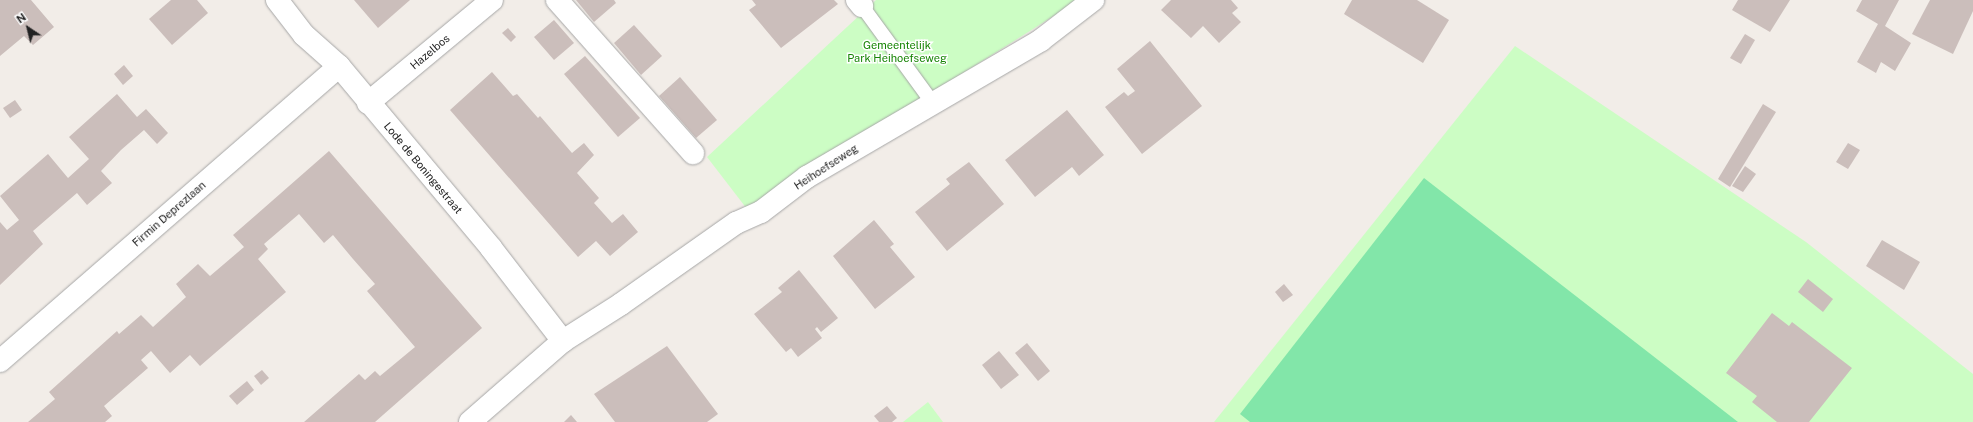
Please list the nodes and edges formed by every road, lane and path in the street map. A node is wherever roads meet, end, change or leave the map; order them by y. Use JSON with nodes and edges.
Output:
{"nodes":[{"id":1,"x":277,"y":0,"type":"edge"},
{"id":2,"x":492,"y":0,"type":"edge"},
{"id":3,"x":557,"y":0,"type":"edge"},
{"id":4,"x":1093,"y":0,"type":"edge"},
{"id":5,"x":860,"y":3,"type":"edge"},
{"id":6,"x":339,"y":66,"type":"junction"},
{"id":7,"x":932,"y":102,"type":"junction"},
{"id":8,"x":368,"y":103,"type":"junction"},
{"id":9,"x":693,"y":153,"type":"dead end"},
{"id":10,"x":563,"y":341,"type":"junction"},
{"id":11,"x":0,"y":361,"type":"edge"},
{"id":12,"x":470,"y":422,"type":"edge"}],
"edges":[{"from":1,"to":6,"type":"street","name":"Lode de Boningestraat"},
{"from":2,"to":8,"type":"street","name":"Hazelbos"},
{"from":3,"to":9,"type":"street"},
{"from":4,"to":7,"type":"street","name":"Heihoefseweg"},
{"from":5,"to":7,"type":"lane"},
{"from":6,"to":8,"type":"street","name":"Lode de Boningestraat"},
{"from":6,"to":11,"type":"street","name":"Firmin Deprezlaan"},
{"from":7,"to":10,"type":"street","name":"Heihoefseweg"},
{"from":8,"to":10,"type":"street","name":"Lode de Boningestraat"},
{"from":10,"to":12,"type":"street","name":"Heihoefseweg"}]}
